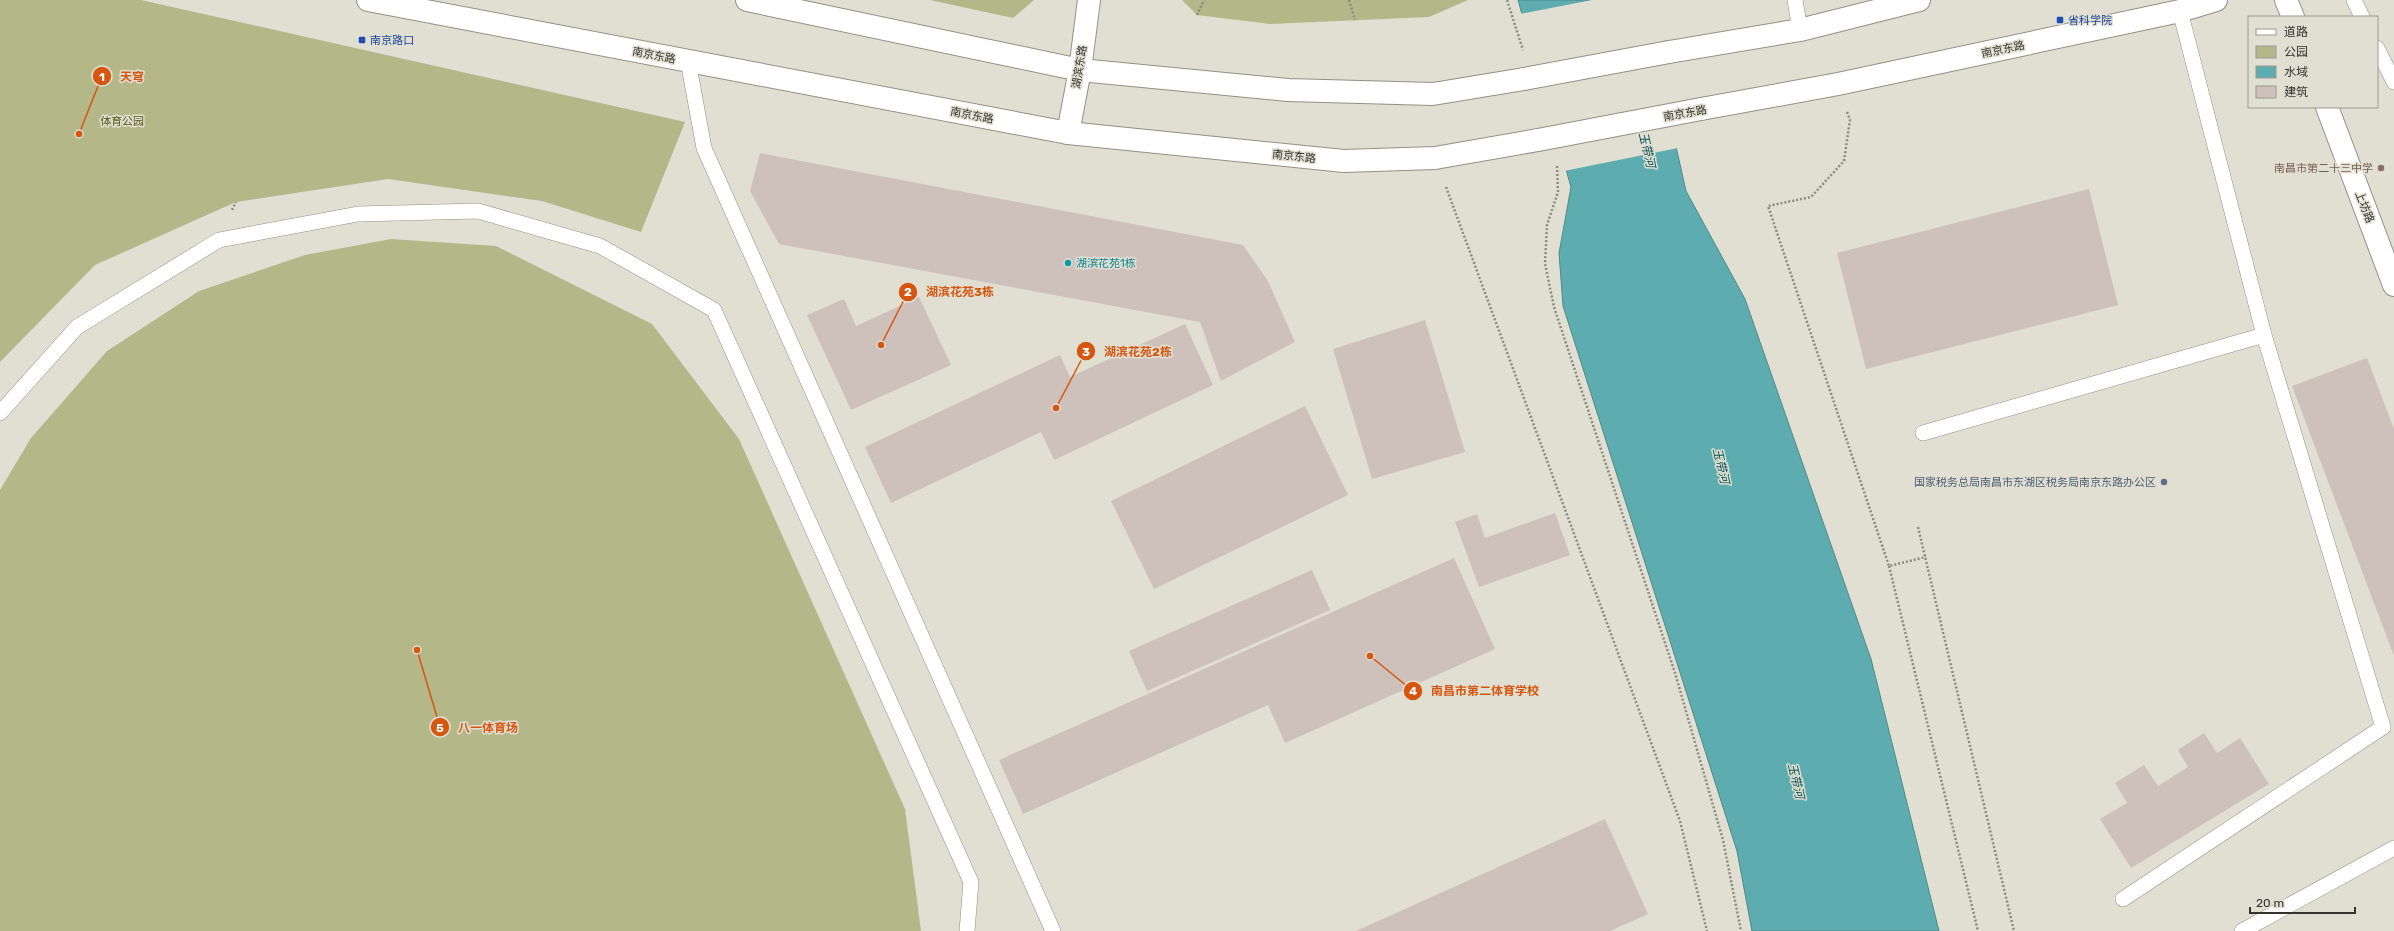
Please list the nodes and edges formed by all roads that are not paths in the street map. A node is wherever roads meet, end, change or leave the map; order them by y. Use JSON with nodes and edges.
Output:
{"nodes":[{"id":1,"x":368,"y":0,"type":"edge"},
{"id":2,"x":747,"y":0,"type":"edge"},
{"id":3,"x":1089,"y":0,"type":"edge"},
{"id":4,"x":1795,"y":0,"type":"edge"},
{"id":5,"x":1919,"y":0,"type":"edge"},
{"id":6,"x":2216,"y":0,"type":"edge"},
{"id":7,"x":2286,"y":0,"type":"edge"},
{"id":8,"x":2354,"y":0,"type":"edge"},
{"id":9,"x":2180,"y":11,"type":"junction"},
{"id":10,"x":2293,"y":16,"type":"edge"},
{"id":11,"x":2362,"y":16,"type":"edge"},
{"id":12,"x":1800,"y":30,"type":"junction"},
{"id":13,"x":2378,"y":50,"type":"edge"},
{"id":14,"x":688,"y":61,"type":"junction"},
{"id":15,"x":1080,"y":70,"type":"junction"},
{"id":16,"x":2394,"y":82,"type":"edge"},
{"id":17,"x":2327,"y":108,"type":"edge"},
{"id":18,"x":1068,"y":133,"type":"junction"},
{"id":19,"x":2394,"y":285,"type":"edge"},
{"id":20,"x":2264,"y":335,"type":"junction"},
{"id":21,"x":0,"y":414,"type":"edge"},
{"id":22,"x":1923,"y":433,"type":"dead end"},
{"id":23,"x":2394,"y":848,"type":"edge"},
{"id":24,"x":2123,"y":899,"type":"dead end"},
{"id":25,"x":968,"y":931,"type":"edge"},
{"id":26,"x":1053,"y":931,"type":"edge"},
{"id":27,"x":2242,"y":931,"type":"edge"}],
"edges":[{"from":1,"to":14,"type":"main road","name":"南京东路"},
{"from":2,"to":15,"type":"main road"},
{"from":3,"to":15,"type":"main road","name":"湖滨东路"},
{"from":4,"to":12,"type":"lane"},
{"from":5,"to":12,"type":"main road"},
{"from":6,"to":9,"type":"main road","name":"南京东路"},
{"from":7,"to":10,"type":"main road"},
{"from":8,"to":11,"type":"lane"},
{"from":9,"to":18,"type":"main road","name":"南京东路","bridge":true},
{"from":9,"to":20,"type":"lane"},
{"from":12,"to":15,"type":"main road","bridge":true},
{"from":13,"to":16,"type":"lane"},
{"from":14,"to":18,"type":"main road","name":"南京东路"},
{"from":14,"to":26,"type":"lane"},
{"from":15,"to":18,"type":"main road","name":"湖滨东路"},
{"from":17,"to":19,"type":"main road","name":"上坊路"},
{"from":20,"to":22,"type":"lane"},
{"from":20,"to":24,"type":"lane"},
{"from":21,"to":25,"type":"lane"},
{"from":23,"to":27,"type":"lane"}]}
